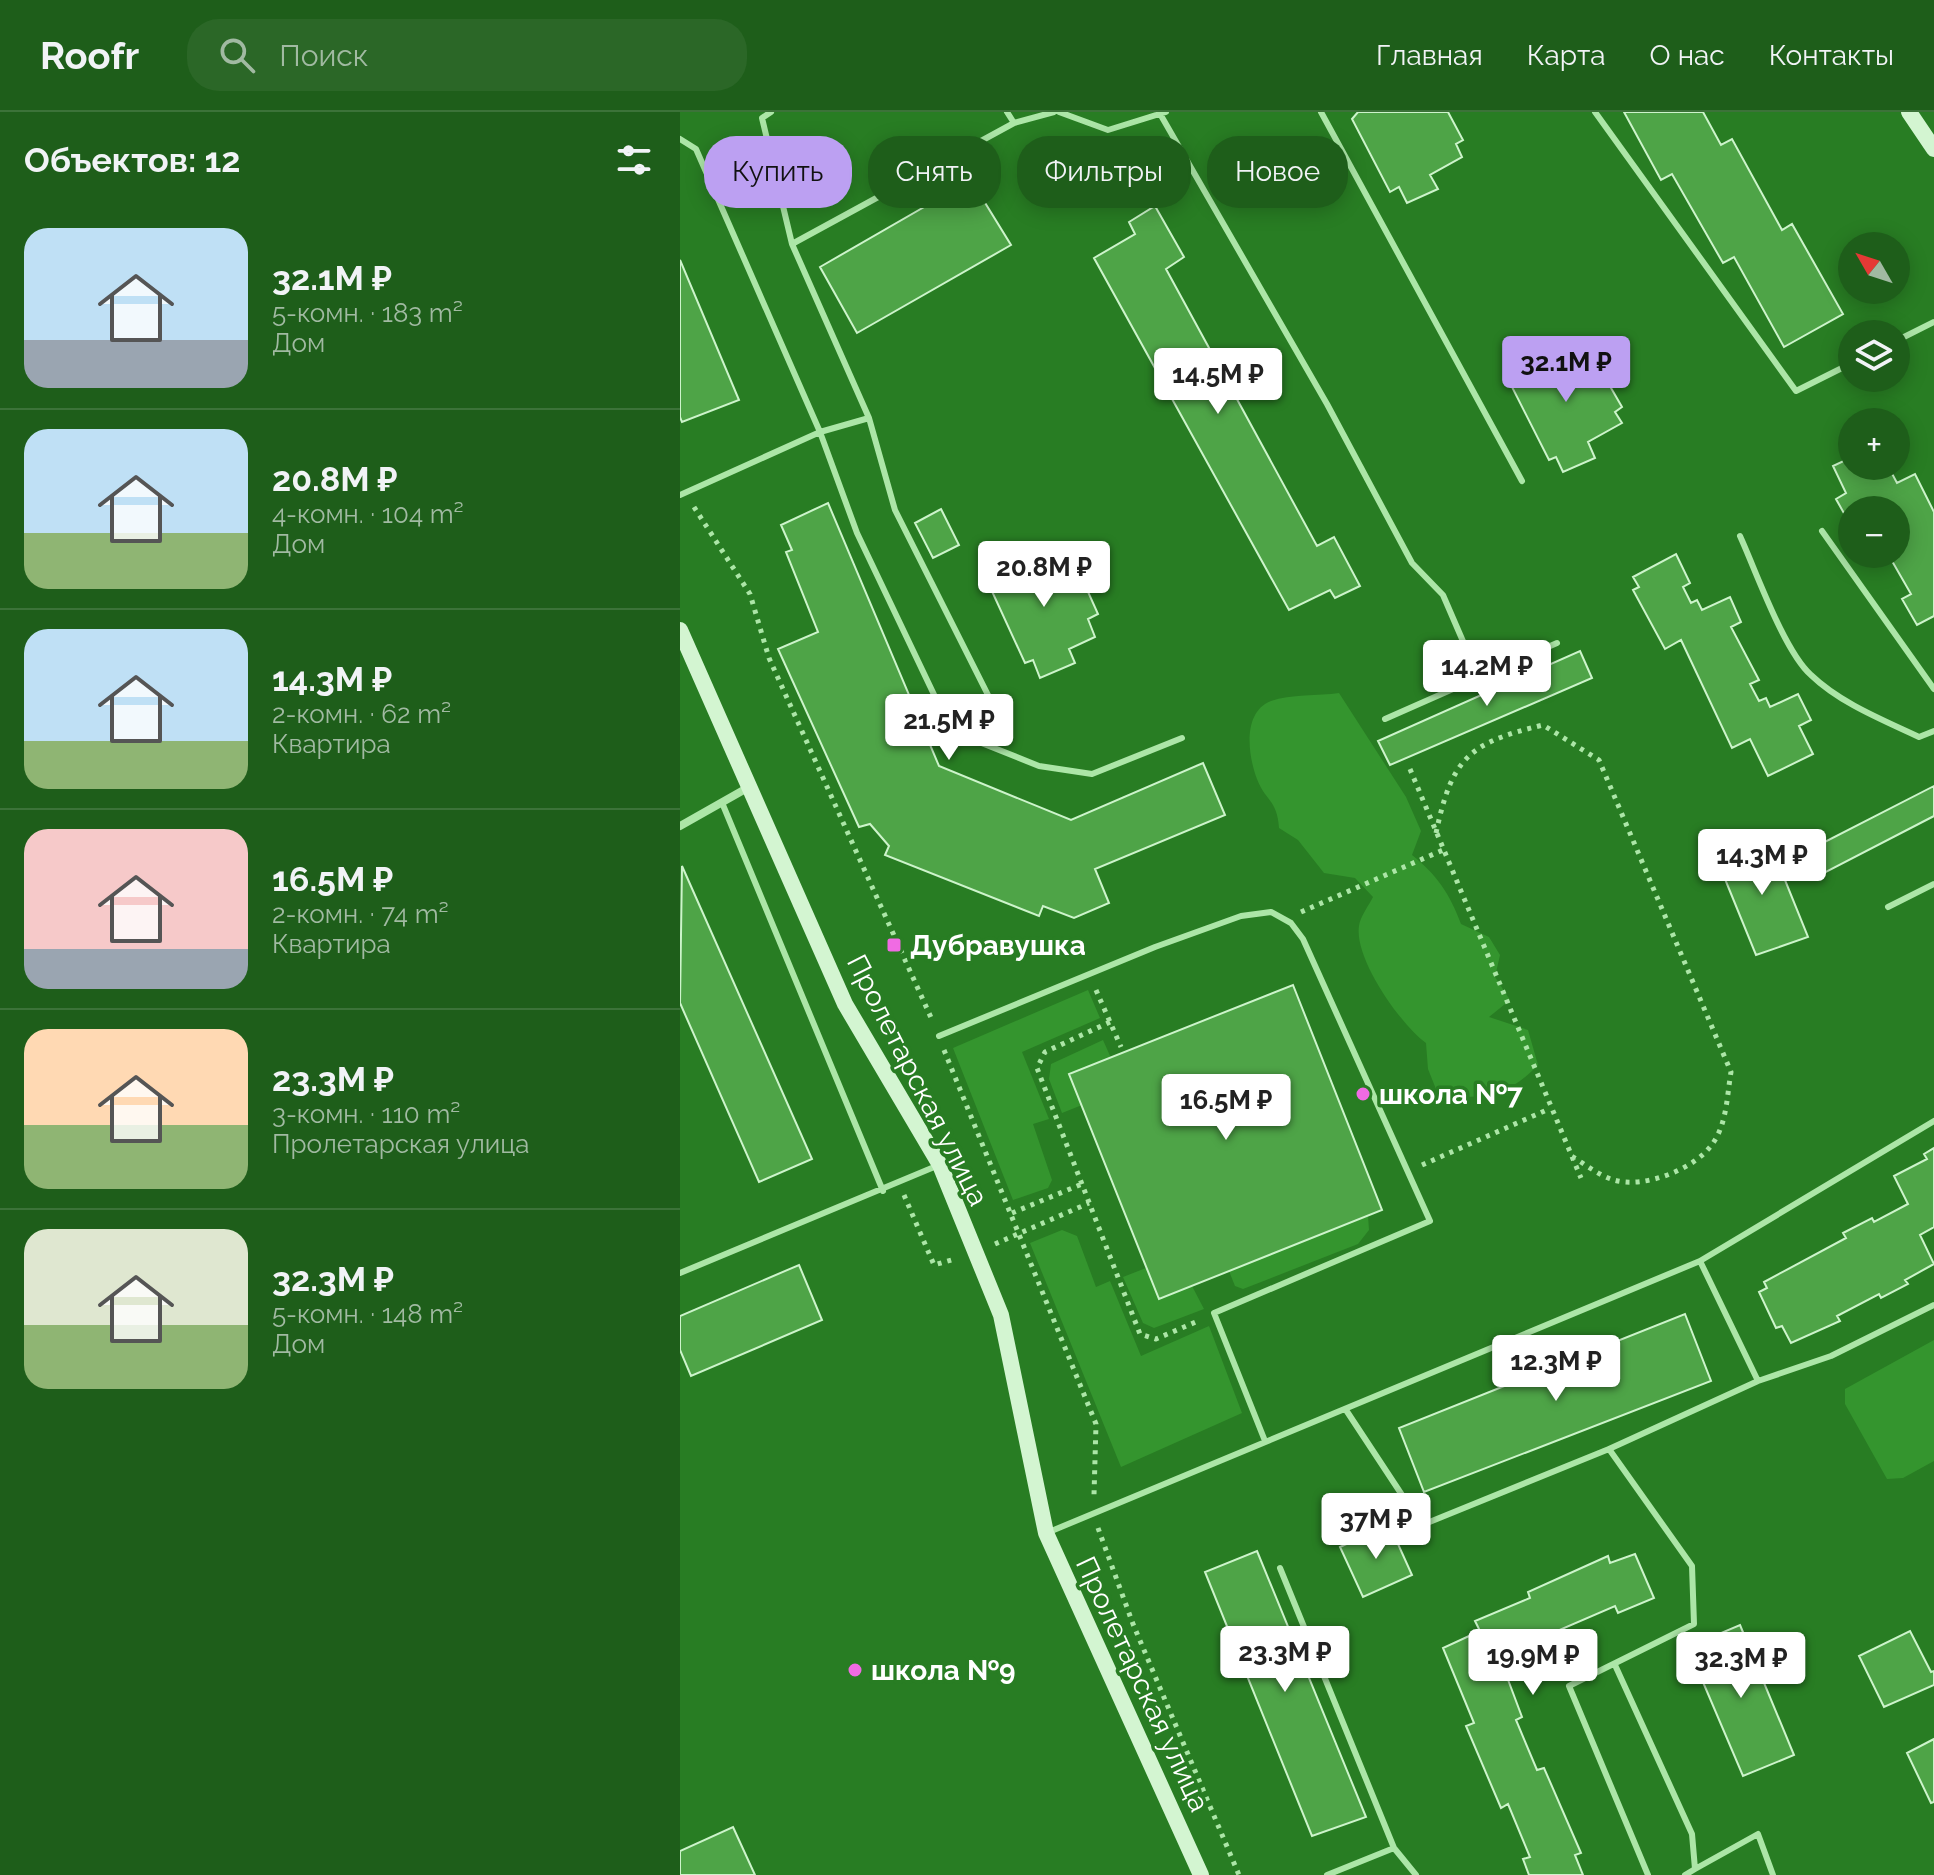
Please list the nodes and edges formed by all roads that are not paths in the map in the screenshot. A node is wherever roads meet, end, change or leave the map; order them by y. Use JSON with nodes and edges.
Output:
{"nodes":[{"id":1,"x":771,"y":112,"type":"edge"},
{"id":2,"x":1007,"y":112,"type":"edge"},
{"id":3,"x":1056,"y":112,"type":"edge"},
{"id":4,"x":1321,"y":112,"type":"edge"},
{"id":5,"x":1595,"y":112,"type":"edge"},
{"id":6,"x":1909,"y":112,"type":"edge"},
{"id":7,"x":1162,"y":113,"type":"edge"},
{"id":8,"x":1014,"y":123,"type":"junction"},
{"id":9,"x":680,"y":139,"type":"edge"},
{"id":10,"x":1934,"y":149,"type":"edge"},
{"id":11,"x":792,"y":244,"type":"junction"},
{"id":12,"x":1934,"y":322,"type":"edge"},
{"id":13,"x":1910,"y":334,"type":"edge"},
{"id":14,"x":1838,"y":370,"type":"edge"},
{"id":15,"x":869,"y":418,"type":"junction"},
{"id":16,"x":820,"y":432,"type":"junction"},
{"id":17,"x":1522,"y":481,"type":"dead end"},
{"id":18,"x":683,"y":494,"type":"edge"},
{"id":19,"x":1822,"y":531,"type":"dead end"},
{"id":20,"x":1740,"y":536,"type":"dead end"},
{"id":21,"x":680,"y":630,"type":"edge"},
{"id":22,"x":1557,"y":643,"type":"dead end"},
{"id":23,"x":1478,"y":676,"type":"junction"},
{"id":24,"x":1934,"y":689,"type":"edge"},
{"id":25,"x":1385,"y":719,"type":"dead end"},
{"id":26,"x":1934,"y":731,"type":"edge"},
{"id":27,"x":1182,"y":738,"type":"dead end"},
{"id":28,"x":979,"y":742,"type":"junction"},
{"id":29,"x":751,"y":786,"type":"junction"},
{"id":30,"x":723,"y":805,"type":"junction"},
{"id":31,"x":680,"y":826,"type":"edge"},
{"id":32,"x":1934,"y":884,"type":"edge"},
{"id":33,"x":1888,"y":907,"type":"dead end"},
{"id":34,"x":939,"y":1036,"type":"road end"},
{"id":35,"x":1934,"y":1121,"type":"edge"},
{"id":36,"x":940,"y":1165,"type":"junction"},
{"id":37,"x":883,"y":1191,"type":"junction"},
{"id":38,"x":1700,"y":1261,"type":"junction"},
{"id":39,"x":680,"y":1273,"type":"edge"},
{"id":40,"x":1934,"y":1305,"type":"edge"},
{"id":41,"x":1758,"y":1381,"type":"junction"},
{"id":42,"x":1346,"y":1410,"type":"junction"},
{"id":43,"x":1265,"y":1441,"type":"junction"},
{"id":44,"x":1609,"y":1449,"type":"junction"},
{"id":45,"x":1046,"y":1533,"type":"junction"},
{"id":46,"x":1280,"y":1568,"type":"dead end"},
{"id":47,"x":1615,"y":1665,"type":"junction"},
{"id":48,"x":1394,"y":1848,"type":"junction"},
{"id":49,"x":1695,"y":1869,"type":"junction"},
{"id":50,"x":1201,"y":1875,"type":"edge"},
{"id":51,"x":1327,"y":1875,"type":"edge"},
{"id":52,"x":1416,"y":1875,"type":"edge"},
{"id":53,"x":1648,"y":1875,"type":"edge"},
{"id":54,"x":1685,"y":1875,"type":"edge"},
{"id":55,"x":1773,"y":1875,"type":"edge"}],
"edges":[{"from":1,"to":11,"type":"lane"},
{"from":2,"to":8,"type":"lane"},
{"from":3,"to":7,"type":"lane"},
{"from":3,"to":8,"type":"lane"},
{"from":4,"to":17,"type":"lane"},
{"from":5,"to":14,"type":"lane"},
{"from":6,"to":10,"type":"street"},
{"from":7,"to":23,"type":"lane"},
{"from":8,"to":11,"type":"lane"},
{"from":9,"to":16,"type":"lane"},
{"from":11,"to":15,"type":"lane"},
{"from":12,"to":13,"type":"lane"},
{"from":15,"to":16,"type":"lane"},
{"from":15,"to":28,"type":"lane"},
{"from":16,"to":18,"type":"lane"},
{"from":16,"to":28,"type":"lane"},
{"from":19,"to":24,"type":"lane"},
{"from":20,"to":26,"type":"lane"},
{"from":21,"to":29,"type":"street","name":"Пролетарская улица"},
{"from":22,"to":23,"type":"lane"},
{"from":23,"to":25,"type":"lane"},
{"from":27,"to":28,"type":"lane"},
{"from":29,"to":30,"type":"street"},
{"from":29,"to":36,"type":"street","name":"Пролетарская улица"},
{"from":30,"to":31,"type":"street"},
{"from":30,"to":37,"type":"lane"},
{"from":32,"to":33,"type":"lane"},
{"from":34,"to":43,"type":"lane"},
{"from":35,"to":38,"type":"lane"},
{"from":36,"to":37,"type":"lane"},
{"from":36,"to":45,"type":"street","name":"Пролетарская улица"},
{"from":37,"to":39,"type":"lane"},
{"from":38,"to":41,"type":"lane"},
{"from":38,"to":42,"type":"lane"},
{"from":40,"to":41,"type":"lane"},
{"from":41,"to":44,"type":"lane"},
{"from":42,"to":43,"type":"lane"},
{"from":42,"to":44,"type":"lane"},
{"from":43,"to":45,"type":"lane"},
{"from":44,"to":47,"type":"lane"},
{"from":45,"to":50,"type":"street","name":"Пролетарская улица"},
{"from":46,"to":48,"type":"lane"},
{"from":47,"to":49,"type":"lane"},
{"from":47,"to":53,"type":"lane"},
{"from":48,"to":51,"type":"lane"},
{"from":48,"to":52,"type":"lane"},
{"from":49,"to":54,"type":"lane"},
{"from":49,"to":55,"type":"lane"}]}
